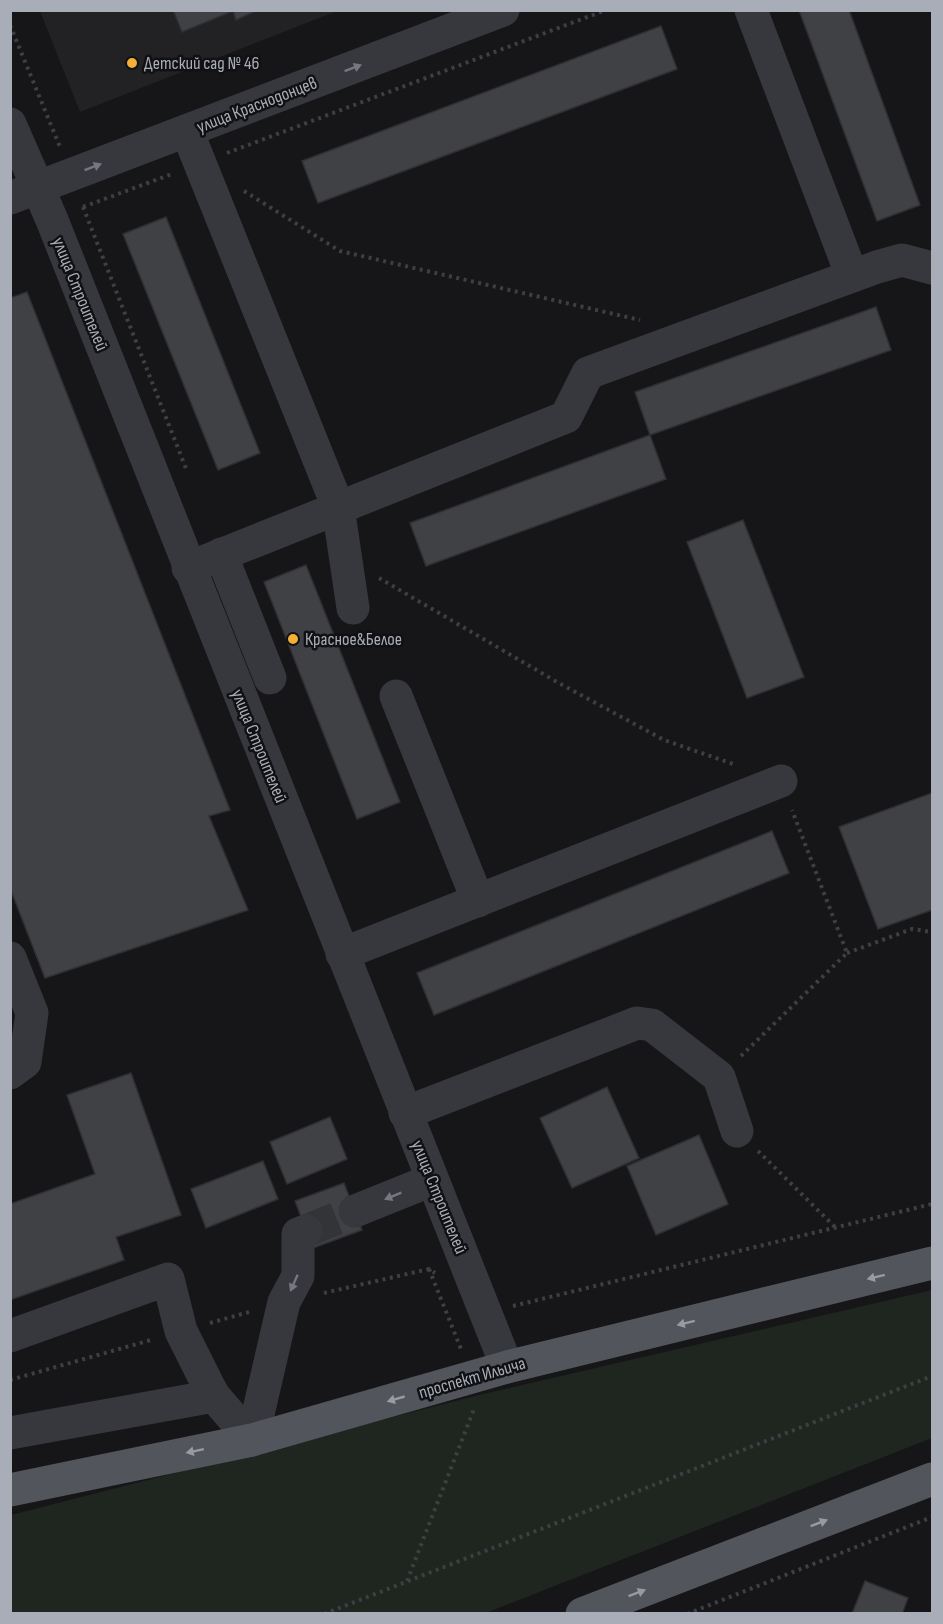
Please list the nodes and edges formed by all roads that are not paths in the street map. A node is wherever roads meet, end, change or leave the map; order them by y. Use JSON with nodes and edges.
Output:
{"nodes":[{"id":1,"x":503,"y":10,"type":"edge"},
{"id":2,"x":751,"y":10,"type":"edge"},
{"id":3,"x":10,"y":124,"type":"edge"},
{"id":4,"x":187,"y":131,"type":"junction"},
{"id":5,"x":24,"y":193,"type":"edge"},
{"id":6,"x":931,"y":271,"type":"edge"},
{"id":7,"x":852,"y":276,"type":"junction"},
{"id":8,"x":338,"y":507,"type":"junction"},
{"id":9,"x":220,"y":554,"type":"junction"},
{"id":10,"x":188,"y":568,"type":"junction"},
{"id":11,"x":353,"y":608,"type":"dead end"},
{"id":12,"x":270,"y":678,"type":"dead end"},
{"id":13,"x":396,"y":696,"type":"dead end"},
{"id":14,"x":781,"y":781,"type":"road end"},
{"id":15,"x":478,"y":901,"type":"junction"},
{"id":16,"x":342,"y":954,"type":"junction"},
{"id":17,"x":10,"y":958,"type":"edge"},
{"id":18,"x":10,"y":1073,"type":"edge"},
{"id":19,"x":405,"y":1113,"type":"junction"},
{"id":20,"x":737,"y":1131,"type":"road end"},
{"id":21,"x":432,"y":1180,"type":"junction"},
{"id":22,"x":355,"y":1211,"type":"tunnel mouth"},
{"id":23,"x":306,"y":1231,"type":"dead end"},
{"id":24,"x":933,"y":1263,"type":"edge"},
{"id":25,"x":10,"y":1336,"type":"edge"},
{"id":26,"x":507,"y":1367,"type":"junction"},
{"id":27,"x":214,"y":1396,"type":"junction"},
{"id":28,"x":10,"y":1433,"type":"edge"},
{"id":29,"x":252,"y":1440,"type":"junction"},
{"id":30,"x":933,"y":1479,"type":"edge"},
{"id":31,"x":10,"y":1490,"type":"edge"},
{"id":32,"x":582,"y":1614,"type":"edge"}],
"edges":[{"from":4,"to":1,"type":"street","name":"улица Краснодонцев","one_way":true},
{"from":2,"to":7,"type":"street"},
{"from":3,"to":5,"type":"street","name":"улица Строителей"},
{"from":5,"to":4,"type":"street","name":"улица Краснодонцев","one_way":true},
{"from":4,"to":8,"type":"street"},
{"from":5,"to":10,"type":"street","name":"улица Строителей"},
{"from":6,"to":7,"type":"street"},
{"from":7,"to":8,"type":"street"},
{"from":8,"to":9,"type":"street"},
{"from":8,"to":11,"type":"street"},
{"from":9,"to":10,"type":"street"},
{"from":9,"to":12,"type":"street"},
{"from":10,"to":16,"type":"street","name":"улица Строителей"},
{"from":13,"to":15,"type":"street"},
{"from":14,"to":15,"type":"street"},
{"from":15,"to":16,"type":"street"},
{"from":16,"to":19,"type":"street","name":"улица Строителей"},
{"from":17,"to":18,"type":"street"},
{"from":19,"to":20,"type":"street"},
{"from":19,"to":21,"type":"street","name":"улица Строителей"},
{"from":21,"to":22,"type":"street","one_way":true},
{"from":21,"to":26,"type":"street","name":"улица Строителей"},
{"from":23,"to":29,"type":"street","one_way":true},
{"from":24,"to":26,"type":"main road","name":"проспект Ильича","one_way":true},
{"from":25,"to":27,"type":"street"},
{"from":26,"to":29,"type":"main road","name":"проспект Ильича","one_way":true},
{"from":27,"to":28,"type":"street"},
{"from":27,"to":29,"type":"street"},
{"from":29,"to":31,"type":"main road","name":"проспект Ильича","one_way":true},
{"from":32,"to":30,"type":"main road","one_way":true}]}
